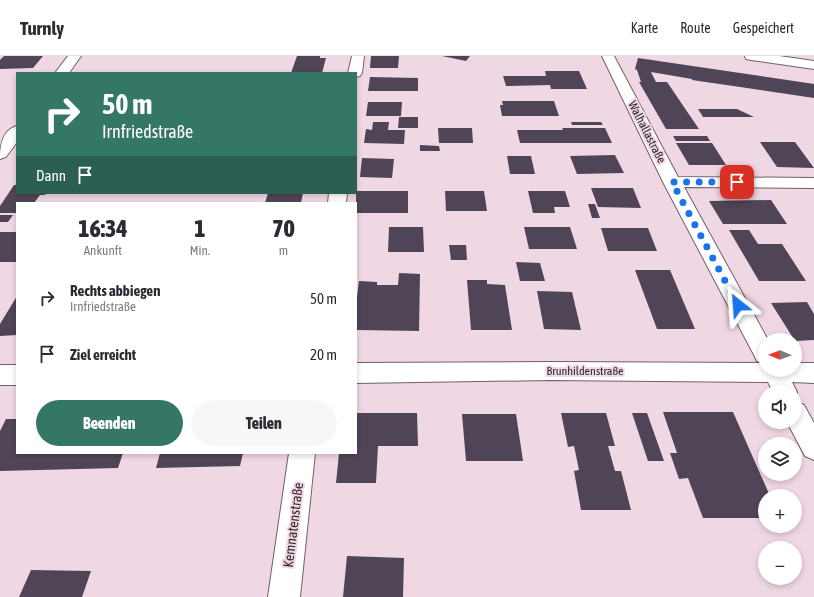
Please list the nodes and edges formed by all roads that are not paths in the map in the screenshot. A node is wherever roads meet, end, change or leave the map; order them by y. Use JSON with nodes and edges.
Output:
{"nodes":[{"id":1,"x":75,"y":56,"type":"edge"},
{"id":2,"x":358,"y":56,"type":"edge"},
{"id":3,"x":608,"y":56,"type":"edge"},
{"id":4,"x":751,"y":56,"type":"edge"},
{"id":5,"x":814,"y":65,"type":"edge"},
{"id":6,"x":63,"y":72,"type":"edge"},
{"id":7,"x":355,"y":72,"type":"edge"},
{"id":8,"x":16,"y":132,"type":"edge"},
{"id":9,"x":0,"y":154,"type":"edge"},
{"id":10,"x":672,"y":182,"type":"junction"},
{"id":11,"x":814,"y":182,"type":"edge"},
{"id":12,"x":758,"y":342,"type":"edge"},
{"id":13,"x":758,"y":372,"type":"edge"},
{"id":14,"x":357,"y":373,"type":"edge"},
{"id":15,"x":802,"y":373,"type":"edge"},
{"id":16,"x":814,"y":373,"type":"edge"},
{"id":17,"x":0,"y":375,"type":"edge"},
{"id":18,"x":16,"y":375,"type":"edge"},
{"id":19,"x":802,"y":425,"type":"edge"},
{"id":20,"x":814,"y":448,"type":"edge"},
{"id":21,"x":302,"y":454,"type":"edge"},
{"id":22,"x":284,"y":597,"type":"edge"}],
"edges":[{"from":1,"to":6,"type":"street"},
{"from":2,"to":7,"type":"street"},
{"from":3,"to":10,"type":"street","name":"Walhallastraße"},
{"from":4,"to":5,"type":"street"},
{"from":8,"to":9,"type":"street"},
{"from":10,"to":11,"type":"street"},
{"from":10,"to":12,"type":"street","name":"Walhallastraße"},
{"from":13,"to":14,"type":"street","name":"Brunhildenstraße"},
{"from":15,"to":16,"type":"street","name":"Brunhildenstraße"},
{"from":17,"to":18,"type":"street"},
{"from":19,"to":20,"type":"street"},
{"from":21,"to":22,"type":"street","name":"Kemnatenstraße"}]}
